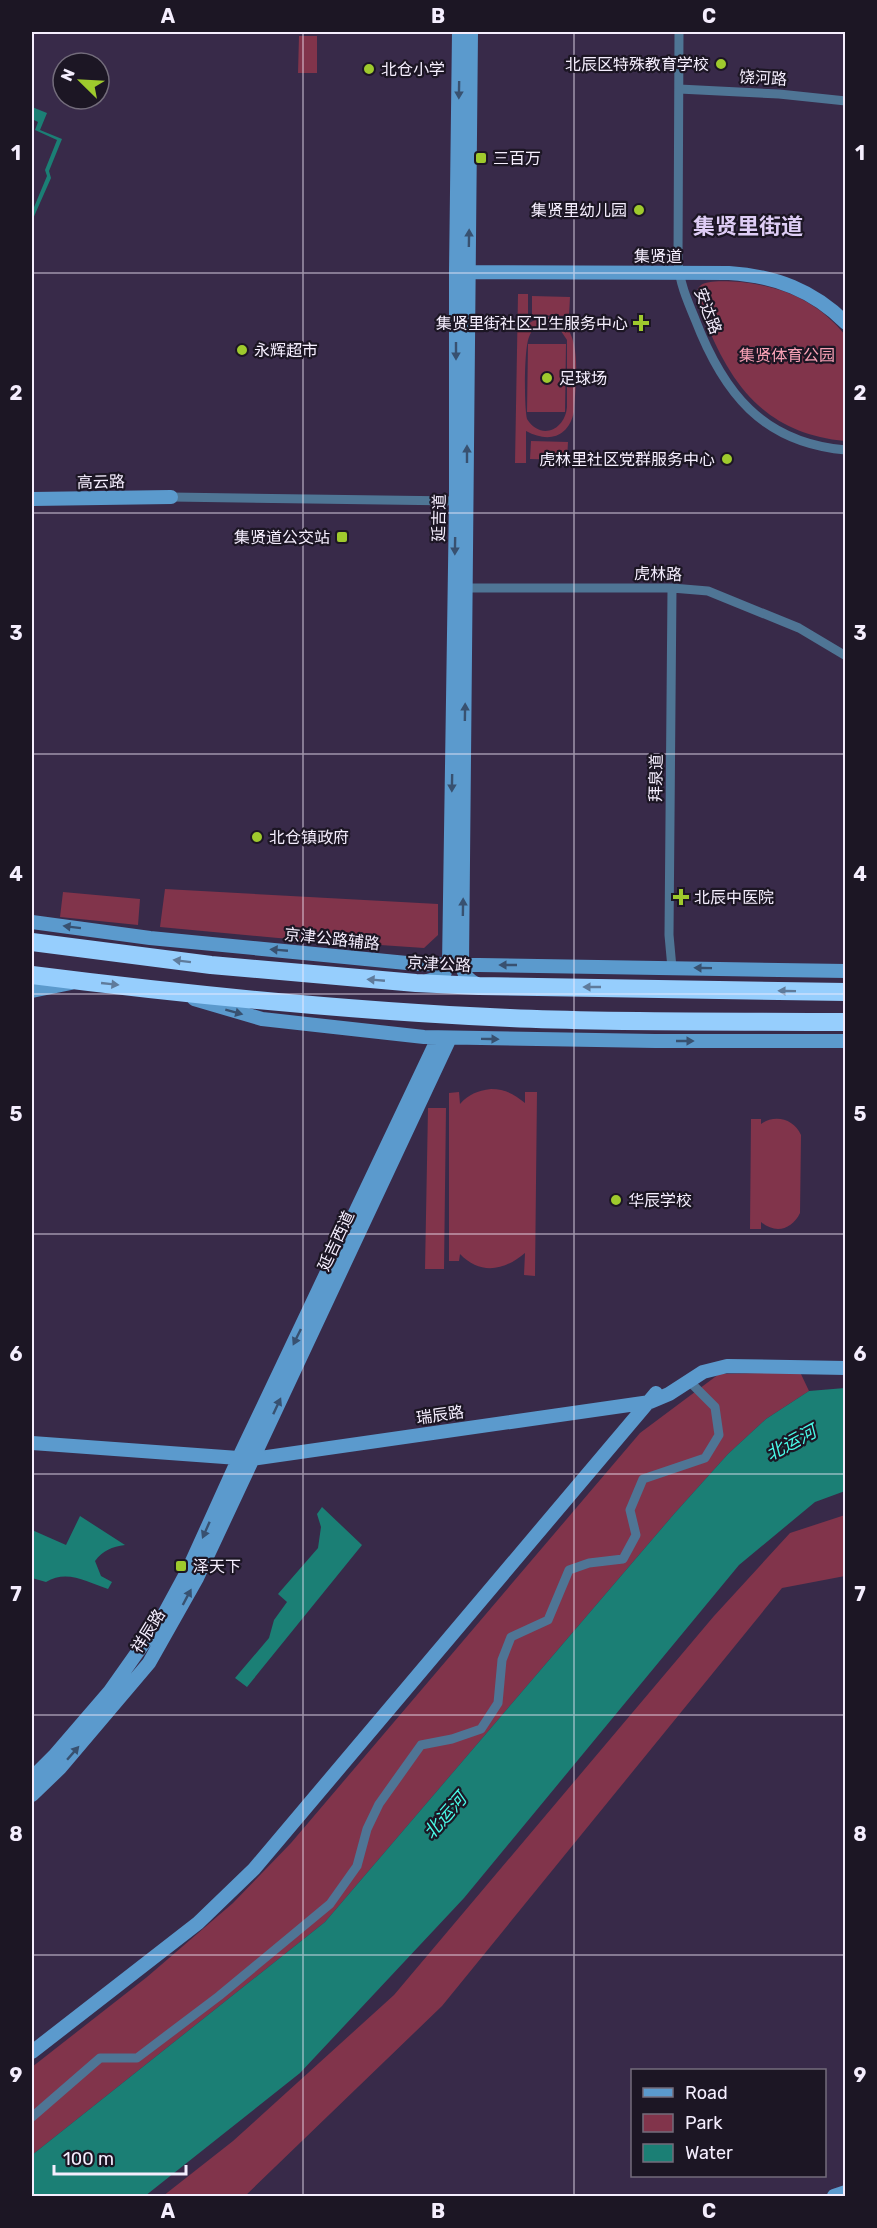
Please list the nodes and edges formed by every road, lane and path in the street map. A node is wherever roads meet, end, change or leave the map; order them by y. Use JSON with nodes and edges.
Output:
{"nodes":[{"id":1,"x":459,"y":32,"type":"edge"},
{"id":2,"x":471,"y":32,"type":"edge"},
{"id":3,"x":679,"y":32,"type":"edge"},
{"id":4,"x":684,"y":32,"type":"edge"},
{"id":5,"x":681,"y":89,"type":"junction"},
{"id":6,"x":846,"y":101,"type":"edge"},
{"id":7,"x":462,"y":269,"type":"junction"},
{"id":8,"x":680,"y":270,"type":"junction"},
{"id":9,"x":846,"y":317,"type":"edge"},
{"id":10,"x":846,"y":323,"type":"edge"},
{"id":11,"x":846,"y":449,"type":"edge"},
{"id":12,"x":171,"y":497,"type":"joint"},
{"id":13,"x":32,"y":499,"type":"edge"},
{"id":14,"x":456,"y":501,"type":"junction"},
{"id":15,"x":461,"y":588,"type":"junction"},
{"id":16,"x":672,"y":588,"type":"junction"},
{"id":17,"x":846,"y":656,"type":"edge"},
{"id":18,"x":32,"y":922,"type":"edge"},
{"id":19,"x":112,"y":933,"type":"junction"},
{"id":20,"x":32,"y":942,"type":"edge"},
{"id":21,"x":67,"y":946,"type":"junction"},
{"id":22,"x":456,"y":965,"type":"junction"},
{"id":23,"x":672,"y":968,"type":"junction"},
{"id":24,"x":846,"y":971,"type":"edge"},
{"id":25,"x":32,"y":975,"type":"edge"},
{"id":26,"x":82,"y":981,"type":"junction"},
{"id":27,"x":416,"y":983,"type":"junction"},
{"id":28,"x":479,"y":986,"type":"junction"},
{"id":29,"x":158,"y":989,"type":"junction"},
{"id":30,"x":32,"y":991,"type":"edge"},
{"id":31,"x":846,"y":992,"type":"edge"},
{"id":32,"x":846,"y":1023,"type":"edge"},
{"id":33,"x":444,"y":1038,"type":"junction"},
{"id":34,"x":846,"y":1041,"type":"edge"},
{"id":35,"x":846,"y":1363,"type":"edge"},
{"id":36,"x":846,"y":1368,"type":"edge"},
{"id":37,"x":689,"y":1381,"type":"junction"},
{"id":38,"x":653,"y":1398,"type":"junction"},
{"id":39,"x":32,"y":1437,"type":"edge"},
{"id":40,"x":32,"y":1443,"type":"edge"},
{"id":41,"x":276,"y":1451,"type":"junction"},
{"id":42,"x":247,"y":1454,"type":"junction"},
{"id":43,"x":235,"y":1480,"type":"junction"},
{"id":44,"x":32,"y":1778,"type":"edge"},
{"id":45,"x":32,"y":1795,"type":"edge"},
{"id":46,"x":32,"y":2052,"type":"edge"},
{"id":47,"x":32,"y":2118,"type":"edge"},
{"id":48,"x":846,"y":2192,"type":"edge"},
{"id":49,"x":834,"y":2196,"type":"edge"}],
"edges":[{"from":1,"to":7,"type":"street","name":"延吉道","one_way":true},
{"from":7,"to":2,"type":"street","name":"延吉道","one_way":true},
{"from":3,"to":5,"type":"street","name":"安达路"},
{"from":4,"to":5,"type":"street","name":"安达路"},
{"from":5,"to":6,"type":"street","name":"饶河路"},
{"from":5,"to":8,"type":"street","name":"安达路"},
{"from":7,"to":8,"type":"street","name":"集贤道"},
{"from":7,"to":14,"type":"street","name":"延吉道","one_way":true},
{"from":15,"to":7,"type":"street","name":"延吉道","one_way":true},
{"from":8,"to":9,"type":"street","name":"集贤道"},
{"from":8,"to":10,"type":"street","name":"集贤道"},
{"from":8,"to":11,"type":"street","name":"安达路"},
{"from":12,"to":13,"type":"street","name":"高云路"},
{"from":12,"to":14,"type":"street"},
{"from":14,"to":15,"type":"street","name":"延吉道","one_way":true},
{"from":15,"to":16,"type":"street","name":"虎林路"},
{"from":15,"to":22,"type":"street","name":"延吉道"},
{"from":16,"to":17,"type":"street","name":"虎林路"},
{"from":16,"to":23,"type":"street","name":"拜泉道"},
{"from":19,"to":18,"type":"street","name":"京津公路辅路","one_way":true},
{"from":19,"to":21,"type":"street"},
{"from":22,"to":19,"type":"street","name":"京津公路辅路","one_way":true},
{"from":20,"to":21,"type":"highway","name":"京津公路"},
{"from":27,"to":21,"type":"highway","name":"京津公路","one_way":true},
{"from":23,"to":22,"type":"street","name":"京津公路辅路","one_way":true},
{"from":22,"to":27,"type":"street"},
{"from":22,"to":28,"type":"street"},
{"from":24,"to":23,"type":"street","name":"京津公路辅路","one_way":true},
{"from":25,"to":26,"type":"highway"},
{"from":26,"to":29,"type":"highway","one_way":true},
{"from":26,"to":30,"type":"street"},
{"from":27,"to":28,"type":"highway","name":"京津公路"},
{"from":31,"to":28,"type":"highway","name":"京津公路","one_way":true},
{"from":29,"to":32,"type":"highway"},
{"from":29,"to":33,"type":"street","one_way":true},
{"from":33,"to":34,"type":"street","one_way":true},
{"from":33,"to":42,"type":"street","name":"延吉西道"},
{"from":35,"to":38,"type":"street","name":"瑞辰路"},
{"from":36,"to":37,"type":"street","name":"瑞辰路"},
{"from":37,"to":38,"type":"street","name":"瑞辰路"},
{"from":37,"to":47,"type":"street"},
{"from":38,"to":41,"type":"street","name":"瑞辰路"},
{"from":38,"to":46,"type":"street"},
{"from":39,"to":42,"type":"street","name":"瑞辰路"},
{"from":40,"to":42,"type":"street","name":"瑞辰路"},
{"from":41,"to":42,"type":"street","name":"瑞辰路"},
{"from":41,"to":43,"type":"street"},
{"from":42,"to":43,"type":"street","name":"祥辰路"},
{"from":43,"to":44,"type":"street","name":"祥辰路","one_way":true},
{"from":45,"to":43,"type":"street","name":"祥辰路","one_way":true},
{"from":48,"to":49,"type":"street"}]}
